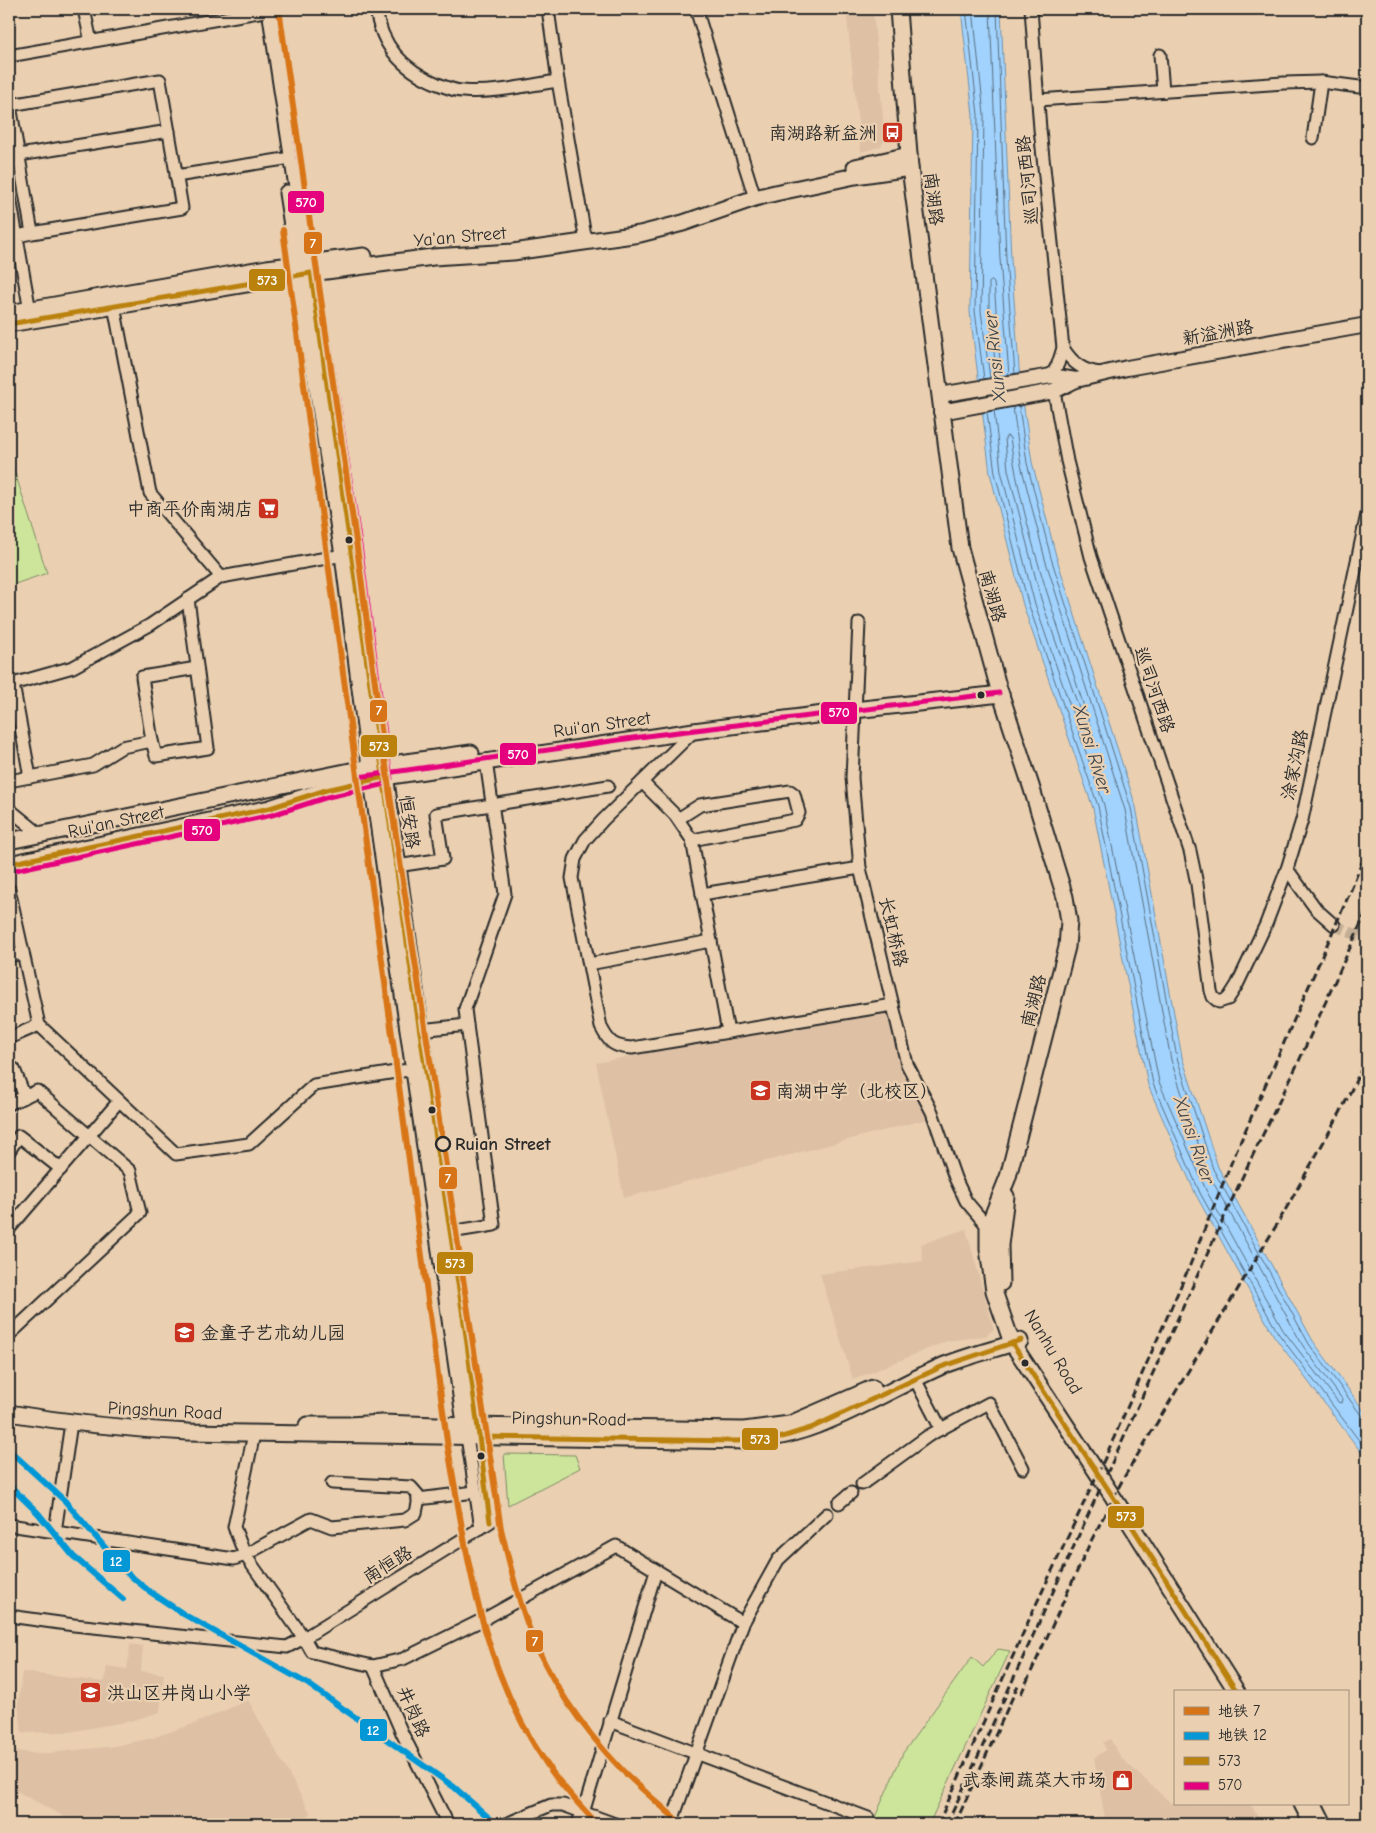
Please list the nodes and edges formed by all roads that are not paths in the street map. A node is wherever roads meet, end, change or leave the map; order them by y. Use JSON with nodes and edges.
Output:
{"nodes":[{"id":1,"x":84,"y":9,"type":"edge"},
{"id":2,"x":376,"y":9,"type":"edge"},
{"id":3,"x":548,"y":9,"type":"edge"},
{"id":4,"x":696,"y":9,"type":"edge"},
{"id":5,"x":898,"y":9,"type":"edge"},
{"id":6,"x":1031,"y":9,"type":"edge"},
{"id":7,"x":265,"y":10,"type":"edge"},
{"id":8,"x":91,"y":42,"type":"junction"},
{"id":9,"x":9,"y":56,"type":"edge"},
{"id":10,"x":1160,"y":56,"type":"dead end"},
{"id":11,"x":558,"y":81,"type":"junction"},
{"id":12,"x":1321,"y":82,"type":"junction"},
{"id":13,"x":1367,"y":88,"type":"edge"},
{"id":14,"x":1163,"y":91,"type":"junction"},
{"id":15,"x":1038,"y":100,"type":"junction"},
{"id":16,"x":169,"y":131,"type":"junction"},
{"id":17,"x":1313,"y":138,"type":"dead end"},
{"id":18,"x":18,"y":155,"type":"junction"},
{"id":19,"x":287,"y":158,"type":"junction"},
{"id":20,"x":910,"y":161,"type":"junction"},
{"id":21,"x":176,"y":176,"type":"junction"},
{"id":22,"x":9,"y":192,"type":"edge"},
{"id":23,"x":754,"y":194,"type":"junction"},
{"id":24,"x":32,"y":233,"type":"junction"},
{"id":25,"x":17,"y":236,"type":"junction"},
{"id":26,"x":585,"y":237,"type":"junction"},
{"id":27,"x":305,"y":269,"type":"junction"},
{"id":28,"x":114,"y":306,"type":"junction"},
{"id":29,"x":9,"y":313,"type":"edge"},
{"id":30,"x":31,"y":315,"type":"junction"},
{"id":31,"x":9,"y":324,"type":"edge"},
{"id":32,"x":1367,"y":326,"type":"edge"},
{"id":33,"x":1063,"y":348,"type":"junction"},
{"id":34,"x":1104,"y":373,"type":"junction"},
{"id":35,"x":1051,"y":376,"type":"junction"},
{"id":36,"x":1076,"y":380,"type":"junction"},
{"id":37,"x":1054,"y":391,"type":"junction"},
{"id":38,"x":940,"y":395,"type":"junction"},
{"id":39,"x":941,"y":412,"type":"junction"},
{"id":40,"x":1367,"y":514,"type":"edge"},
{"id":41,"x":348,"y":554,"type":"junction"},
{"id":42,"x":221,"y":577,"type":"junction"},
{"id":43,"x":188,"y":599,"type":"junction"},
{"id":44,"x":859,"y":623,"type":"dead end"},
{"id":45,"x":197,"y":668,"type":"junction"},
{"id":46,"x":11,"y":684,"type":"edge"},
{"id":47,"x":999,"y":690,"type":"junction"},
{"id":48,"x":854,"y":707,"type":"junction"},
{"id":49,"x":694,"y":731,"type":"junction"},
{"id":50,"x":152,"y":741,"type":"junction"},
{"id":51,"x":486,"y":761,"type":"junction"},
{"id":52,"x":377,"y":772,"type":"junction"},
{"id":53,"x":30,"y":777,"type":"junction"},
{"id":54,"x":9,"y":780,"type":"edge"},
{"id":55,"x":642,"y":782,"type":"junction"},
{"id":56,"x":608,"y":786,"type":"dead end"},
{"id":57,"x":492,"y":805,"type":"junction"},
{"id":58,"x":9,"y":809,"type":"edge"},
{"id":59,"x":678,"y":819,"type":"junction"},
{"id":60,"x":41,"y":835,"type":"junction"},
{"id":61,"x":692,"y":840,"type":"junction"},
{"id":62,"x":9,"y":842,"type":"edge"},
{"id":63,"x":9,"y":864,"type":"edge"},
{"id":64,"x":397,"y":866,"type":"junction"},
{"id":65,"x":860,"y":868,"type":"junction"},
{"id":66,"x":1287,"y":870,"type":"junction"},
{"id":67,"x":9,"y":889,"type":"edge"},
{"id":68,"x":702,"y":894,"type":"junction"},
{"id":69,"x":1334,"y":925,"type":"tunnel mouth"},
{"id":70,"x":711,"y":941,"type":"junction"},
{"id":71,"x":23,"y":953,"type":"junction"},
{"id":72,"x":9,"y":956,"type":"edge"},
{"id":73,"x":589,"y":964,"type":"junction"},
{"id":74,"x":1215,"y":1001,"type":"joint"},
{"id":75,"x":893,"y":1004,"type":"junction"},
{"id":76,"x":39,"y":1025,"type":"junction"},
{"id":77,"x":467,"y":1025,"type":"junction"},
{"id":78,"x":420,"y":1030,"type":"junction"},
{"id":79,"x":728,"y":1032,"type":"junction"},
{"id":80,"x":9,"y":1038,"type":"edge"},
{"id":81,"x":420,"y":1068,"type":"junction"},
{"id":82,"x":9,"y":1071,"type":"edge"},
{"id":83,"x":25,"y":1096,"type":"junction"},
{"id":84,"x":120,"y":1101,"type":"junction"},
{"id":85,"x":9,"y":1104,"type":"edge"},
{"id":86,"x":89,"y":1136,"type":"junction"},
{"id":87,"x":9,"y":1150,"type":"edge"},
{"id":88,"x":61,"y":1169,"type":"junction"},
{"id":89,"x":1008,"y":1177,"type":"junction"},
{"id":90,"x":988,"y":1227,"type":"junction"},
{"id":91,"x":9,"y":1229,"type":"edge"},
{"id":92,"x":450,"y":1232,"type":"junction"},
{"id":93,"x":9,"y":1335,"type":"edge"},
{"id":94,"x":1015,"y":1339,"type":"junction"},
{"id":95,"x":916,"y":1379,"type":"junction"},
{"id":96,"x":9,"y":1404,"type":"edge"},
{"id":97,"x":9,"y":1413,"type":"edge"},
{"id":98,"x":71,"y":1423,"type":"junction"},
{"id":99,"x":941,"y":1429,"type":"junction"},
{"id":100,"x":473,"y":1432,"type":"junction"},
{"id":101,"x":254,"y":1434,"type":"junction"},
{"id":102,"x":1023,"y":1468,"type":"dead end"},
{"id":103,"x":332,"y":1483,"type":"dead end"},
{"id":104,"x":862,"y":1484,"type":"dead end"},
{"id":105,"x":475,"y":1492,"type":"junction"},
{"id":106,"x":851,"y":1493,"type":"dead end"},
{"id":107,"x":418,"y":1499,"type":"junction"},
{"id":108,"x":839,"y":1503,"type":"dead end"},
{"id":109,"x":827,"y":1514,"type":"dead end"},
{"id":110,"x":9,"y":1525,"type":"edge"},
{"id":111,"x":486,"y":1525,"type":"junction"},
{"id":112,"x":56,"y":1532,"type":"junction"},
{"id":113,"x":245,"y":1555,"type":"junction"},
{"id":114,"x":656,"y":1571,"type":"junction"},
{"id":115,"x":9,"y":1616,"type":"edge"},
{"id":116,"x":743,"y":1623,"type":"junction"},
{"id":117,"x":304,"y":1638,"type":"junction"},
{"id":118,"x":373,"y":1666,"type":"junction"},
{"id":119,"x":1236,"y":1690,"type":"edge"},
{"id":120,"x":1246,"y":1690,"type":"edge"},
{"id":121,"x":610,"y":1721,"type":"junction"},
{"id":122,"x":697,"y":1754,"type":"junction"},
{"id":123,"x":1303,"y":1806,"type":"edge"},
{"id":124,"x":1315,"y":1806,"type":"edge"},
{"id":125,"x":583,"y":1812,"type":"junction"},
{"id":126,"x":868,"y":1818,"type":"dead end"},
{"id":127,"x":448,"y":1824,"type":"edge"},
{"id":128,"x":506,"y":1824,"type":"edge"},
{"id":129,"x":577,"y":1824,"type":"edge"},
{"id":130,"x":615,"y":1824,"type":"edge"},
{"id":131,"x":671,"y":1824,"type":"edge"},
{"id":132,"x":1312,"y":1824,"type":"edge"},
{"id":133,"x":1324,"y":1824,"type":"edge"}],
"edges":[{"from":1,"to":8,"type":"street"},
{"from":2,"to":11,"type":"street"},
{"from":3,"to":11,"type":"street"},
{"from":4,"to":23,"type":"street"},
{"from":5,"to":20,"type":"main road","name":"南湖路"},
{"from":6,"to":15,"type":"street","name":"巡司河西路"},
{"from":7,"to":8,"type":"street"},
{"from":7,"to":19,"type":"main road","name":"恒安路"},
{"from":8,"to":9,"type":"street"},
{"from":10,"to":14,"type":"street"},
{"from":11,"to":26,"type":"street"},
{"from":12,"to":13,"type":"street"},
{"from":12,"to":14,"type":"street"},
{"from":12,"to":17,"type":"street"},
{"from":14,"to":15,"type":"street"},
{"from":15,"to":33,"type":"street","name":"巡司河西路"},
{"from":16,"to":18,"type":"street"},
{"from":16,"to":18,"type":"street"},
{"from":16,"to":21,"type":"street"},
{"from":18,"to":24,"type":"street"},
{"from":19,"to":21,"type":"street"},
{"from":19,"to":27,"type":"main road","name":"恒安路"},
{"from":20,"to":23,"type":"main road","name":"Ya'an Street"},
{"from":20,"to":38,"type":"main road","name":"南湖路"},
{"from":21,"to":24,"type":"street"},
{"from":22,"to":25,"type":"street"},
{"from":23,"to":26,"type":"main road","name":"Ya'an Street"},
{"from":24,"to":25,"type":"street"},
{"from":25,"to":30,"type":"street"},
{"from":26,"to":27,"type":"main road","name":"Ya'an Street"},
{"from":27,"to":28,"type":"main road","name":"Ya'an Street"},
{"from":27,"to":30,"type":"main road","name":"Ya'an Street"},
{"from":27,"to":41,"type":"main road","name":"恒安路"},
{"from":28,"to":30,"type":"main road","name":"Ya'an Street"},
{"from":28,"to":42,"type":"street"},
{"from":29,"to":30,"type":"main road","name":"Ya'an Street"},
{"from":30,"to":31,"type":"main road","name":"Ya'an Street"},
{"from":32,"to":34,"type":"street","name":"新溢洲路"},
{"from":33,"to":34,"type":"street"},
{"from":33,"to":35,"type":"street"},
{"from":34,"to":36,"type":"street","name":"新溢洲路"},
{"from":35,"to":36,"type":"street"},
{"from":35,"to":38,"type":"street"},
{"from":36,"to":37,"type":"street"},
{"from":37,"to":39,"type":"street"},
{"from":37,"to":74,"type":"street","name":"巡司河西路"},
{"from":38,"to":39,"type":"main road","name":"南湖路"},
{"from":39,"to":47,"type":"main road","name":"南湖路"},
{"from":40,"to":66,"type":"street","name":"涂家沟路"},
{"from":41,"to":42,"type":"street"},
{"from":41,"to":52,"type":"main road","name":"恒安路"},
{"from":42,"to":43,"type":"street"},
{"from":43,"to":45,"type":"street"},
{"from":43,"to":46,"type":"street"},
{"from":44,"to":48,"type":"street","name":"长虹桥路"},
{"from":45,"to":50,"type":"street"},
{"from":45,"to":50,"type":"street"},
{"from":46,"to":53,"type":"street"},
{"from":47,"to":48,"type":"main road","name":"Rui'an Street"},
{"from":47,"to":89,"type":"main road","name":"南湖路"},
{"from":48,"to":49,"type":"main road","name":"Rui'an Street"},
{"from":48,"to":52,"type":"main road","name":"Rui'an Street"},
{"from":48,"to":65,"type":"street","name":"长虹桥路"},
{"from":49,"to":51,"type":"main road","name":"Rui'an Street"},
{"from":49,"to":55,"type":"street"},
{"from":50,"to":53,"type":"street"},
{"from":51,"to":52,"type":"main road","name":"Rui'an Street"},
{"from":51,"to":57,"type":"street"},
{"from":52,"to":60,"type":"main road","name":"Rui'an Street"},
{"from":52,"to":63,"type":"main road","name":"Rui'an Street"},
{"from":52,"to":64,"type":"main road","name":"恒安路"},
{"from":52,"to":81,"type":"main road","name":"恒安路"},
{"from":53,"to":54,"type":"street"},
{"from":55,"to":59,"type":"street"},
{"from":55,"to":73,"type":"street"},
{"from":56,"to":57,"type":"street"},
{"from":57,"to":64,"type":"street"},
{"from":57,"to":77,"type":"street"},
{"from":58,"to":60,"type":"street"},
{"from":59,"to":61,"type":"street"},
{"from":59,"to":61,"type":"street"},
{"from":60,"to":62,"type":"main road","name":"Rui'an Street"},
{"from":61,"to":68,"type":"street"},
{"from":64,"to":78,"type":"main road","name":"恒安路"},
{"from":65,"to":68,"type":"street"},
{"from":65,"to":75,"type":"street","name":"长虹桥路"},
{"from":66,"to":69,"type":"street"},
{"from":66,"to":74,"type":"street","name":"涂家沟路"},
{"from":67,"to":71,"type":"street"},
{"from":68,"to":70,"type":"street"},
{"from":70,"to":73,"type":"street"},
{"from":70,"to":79,"type":"street"},
{"from":71,"to":72,"type":"street"},
{"from":71,"to":76,"type":"street"},
{"from":73,"to":79,"type":"street"},
{"from":75,"to":79,"type":"street"},
{"from":75,"to":90,"type":"street","name":"长虹桥路"},
{"from":76,"to":80,"type":"street"},
{"from":76,"to":84,"type":"street"},
{"from":77,"to":78,"type":"street"},
{"from":77,"to":92,"type":"street"},
{"from":78,"to":81,"type":"main road","name":"恒安路"},
{"from":81,"to":84,"type":"street"},
{"from":81,"to":92,"type":"main road","name":"恒安路"},
{"from":81,"to":100,"type":"main road","name":"恒安路"},
{"from":82,"to":83,"type":"street"},
{"from":83,"to":85,"type":"street"},
{"from":83,"to":86,"type":"street"},
{"from":84,"to":86,"type":"street"},
{"from":86,"to":88,"type":"street"},
{"from":86,"to":93,"type":"street"},
{"from":87,"to":88,"type":"street"},
{"from":88,"to":91,"type":"street"},
{"from":89,"to":90,"type":"main road","name":"Nanhu Road"},
{"from":89,"to":94,"type":"main road","name":"Nanhu Road"},
{"from":90,"to":94,"type":"main road","name":"Nanhu Road"},
{"from":92,"to":100,"type":"main road","name":"恒安路"},
{"from":94,"to":95,"type":"main road","name":"Pingshun Road"},
{"from":94,"to":100,"type":"main road","name":"Pingshun Road"},
{"from":94,"to":119,"type":"main road","name":"Nanhu Road"},
{"from":94,"to":120,"type":"main road","name":"Nanhu Road"},
{"from":95,"to":99,"type":"street"},
{"from":95,"to":100,"type":"main road","name":"Pingshun Road"},
{"from":96,"to":100,"type":"main road","name":"Pingshun Road"},
{"from":97,"to":98,"type":"main road","name":"Pingshun Road"},
{"from":98,"to":101,"type":"main road","name":"Pingshun Road"},
{"from":98,"to":112,"type":"street"},
{"from":99,"to":102,"type":"street"},
{"from":99,"to":104,"type":"street"},
{"from":100,"to":101,"type":"main road","name":"Pingshun Road"},
{"from":100,"to":105,"type":"street","name":"恒安路"},
{"from":100,"to":111,"type":"street","name":"恒安路"},
{"from":101,"to":113,"type":"street"},
{"from":103,"to":107,"type":"street"},
{"from":105,"to":107,"type":"street"},
{"from":105,"to":111,"type":"street","name":"恒安路"},
{"from":106,"to":108,"type":"street"},
{"from":107,"to":113,"type":"street"},
{"from":109,"to":116,"type":"street"},
{"from":110,"to":112,"type":"street"},
{"from":111,"to":117,"type":"street","name":"南恒路"},
{"from":112,"to":113,"type":"street"},
{"from":113,"to":117,"type":"street"},
{"from":114,"to":116,"type":"street"},
{"from":114,"to":118,"type":"street"},
{"from":114,"to":121,"type":"street"},
{"from":115,"to":117,"type":"street","name":"南恒路"},
{"from":116,"to":122,"type":"street"},
{"from":117,"to":118,"type":"street"},
{"from":118,"to":127,"type":"street","name":"井岗路"},
{"from":121,"to":122,"type":"street"},
{"from":121,"to":125,"type":"street"},
{"from":122,"to":126,"type":"street"},
{"from":122,"to":131,"type":"street"},
{"from":123,"to":132,"type":"main road"},
{"from":124,"to":133,"type":"main road"},
{"from":125,"to":128,"type":"street"},
{"from":125,"to":129,"type":"street"},
{"from":125,"to":130,"type":"street"}]}
